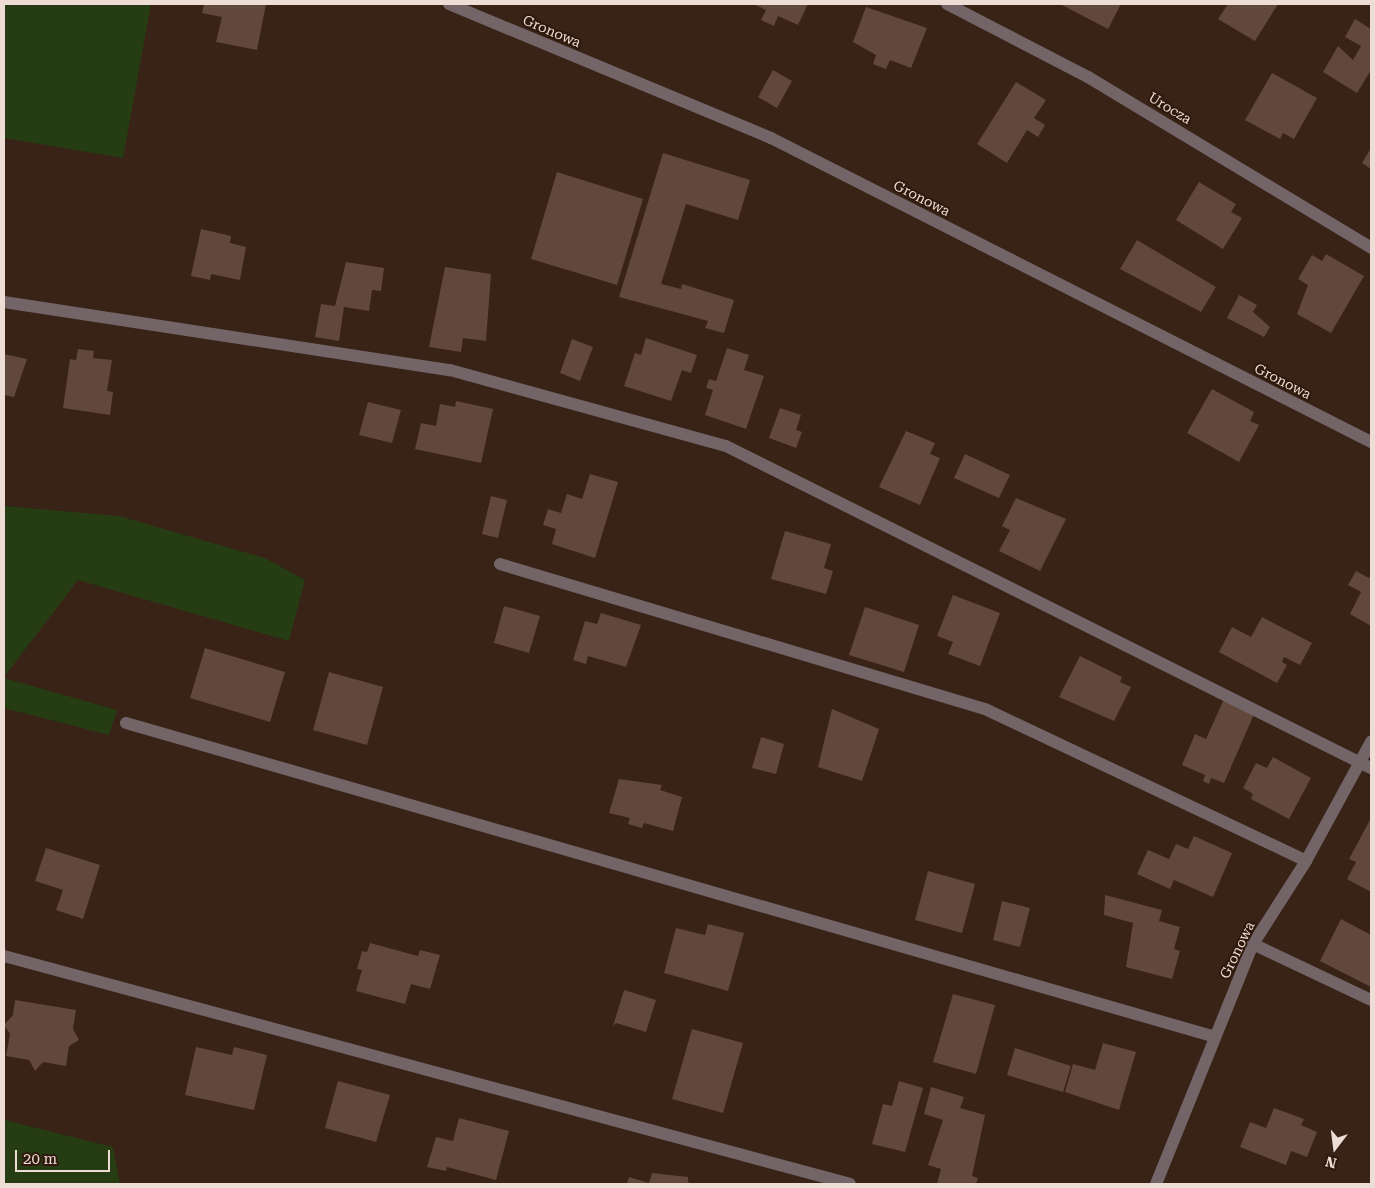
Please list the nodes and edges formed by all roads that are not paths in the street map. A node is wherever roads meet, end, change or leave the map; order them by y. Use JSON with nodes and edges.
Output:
{"nodes":[{"id":1,"x":449,"y":4,"type":"edge"},
{"id":2,"x":947,"y":4,"type":"edge"},
{"id":3,"x":1371,"y":248,"type":"edge"},
{"id":4,"x":4,"y":302,"type":"edge"},
{"id":5,"x":1371,"y":442,"type":"edge"},
{"id":6,"x":500,"y":564,"type":"dead end"},
{"id":7,"x":126,"y":723,"type":"dead end"},
{"id":8,"x":1371,"y":742,"type":"edge"},
{"id":9,"x":1366,"y":765,"type":"edge"},
{"id":10,"x":1306,"y":862,"type":"junction"},
{"id":11,"x":1253,"y":944,"type":"junction"},
{"id":12,"x":4,"y":956,"type":"edge"},
{"id":13,"x":1371,"y":1000,"type":"edge"},
{"id":14,"x":1215,"y":1037,"type":"junction"},
{"id":15,"x":850,"y":1184,"type":"edge"},
{"id":16,"x":1156,"y":1184,"type":"edge"}],
"edges":[{"from":1,"to":5,"type":"street","name":"Gronowa"},
{"from":2,"to":3,"type":"street","name":"Urocza"},
{"from":4,"to":9,"type":"street"},
{"from":6,"to":10,"type":"street"},
{"from":7,"to":14,"type":"street"},
{"from":8,"to":9,"type":"street","name":"Gronowa"},
{"from":9,"to":10,"type":"street","name":"Gronowa"},
{"from":10,"to":11,"type":"street","name":"Gronowa"},
{"from":11,"to":13,"type":"street"},
{"from":11,"to":14,"type":"street","name":"Gronowa"},
{"from":12,"to":15,"type":"street"},
{"from":14,"to":16,"type":"street","name":"Gronowa"}]}
